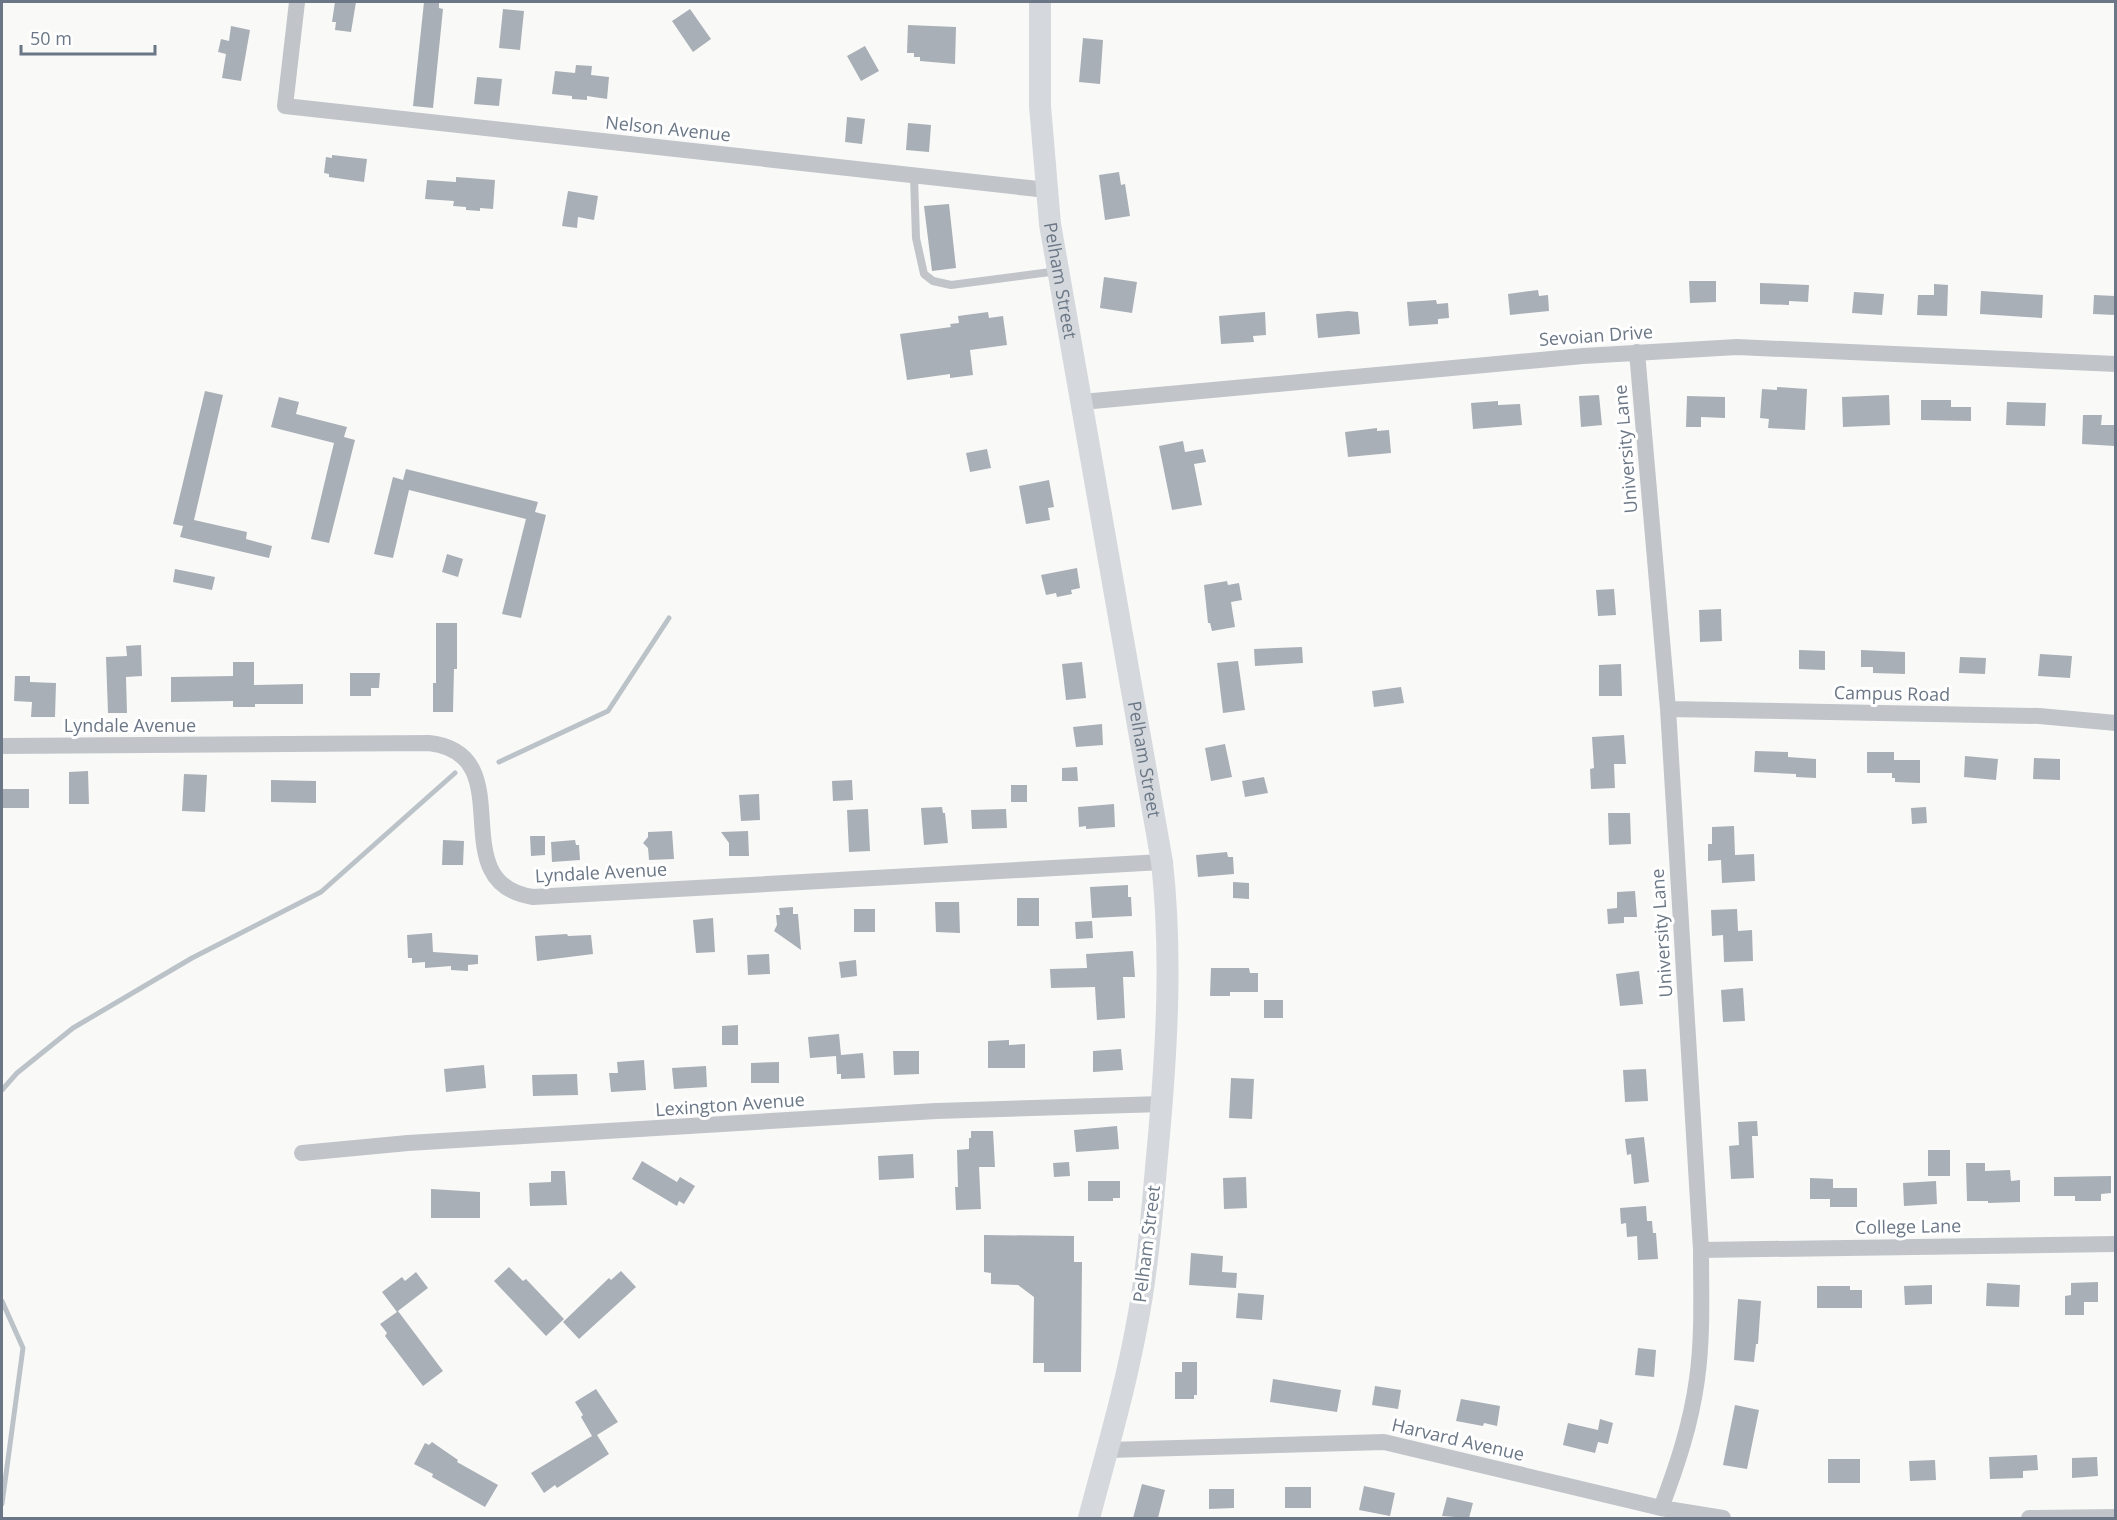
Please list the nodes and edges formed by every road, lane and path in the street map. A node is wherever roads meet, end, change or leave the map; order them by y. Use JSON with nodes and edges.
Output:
{"nodes":[{"id":1,"x":297,"y":2,"type":"edge"},
{"id":2,"x":1040,"y":2,"type":"edge"},
{"id":3,"x":914,"y":176,"type":"junction"},
{"id":4,"x":1047,"y":190,"type":"junction"},
{"id":5,"x":1059,"y":271,"type":"junction"},
{"id":6,"x":1637,"y":352,"type":"junction"},
{"id":7,"x":2115,"y":364,"type":"edge"},
{"id":8,"x":1082,"y":402,"type":"junction"},
{"id":9,"x":1668,"y":709,"type":"junction"},
{"id":10,"x":2115,"y":723,"type":"edge"},
{"id":11,"x":2,"y":746,"type":"edge"},
{"id":12,"x":1162,"y":862,"type":"junction"},
{"id":13,"x":1162,"y":1104,"type":"junction"},
{"id":14,"x":302,"y":1153,"type":"dead end"},
{"id":15,"x":2115,"y":1244,"type":"edge"},
{"id":16,"x":1701,"y":1250,"type":"junction"},
{"id":17,"x":1108,"y":1450,"type":"junction"},
{"id":18,"x":1661,"y":1508,"type":"junction"},
{"id":19,"x":2115,"y":1517,"type":"edge"},
{"id":20,"x":1089,"y":1518,"type":"edge"},
{"id":21,"x":1723,"y":1518,"type":"edge"},
{"id":22,"x":2029,"y":1518,"type":"edge"}],
"edges":[{"from":1,"to":3,"type":"street","name":"Nelson Avenue"},
{"from":2,"to":4,"type":"street","name":"Pelham Street"},
{"from":3,"to":4,"type":"street","name":"Nelson Avenue"},
{"from":3,"to":5,"type":"lane"},
{"from":4,"to":5,"type":"street","name":"Pelham Street"},
{"from":5,"to":8,"type":"street","name":"Pelham Street"},
{"from":6,"to":7,"type":"street","name":"Sevoian Drive"},
{"from":6,"to":8,"type":"street","name":"Sevoian Drive"},
{"from":6,"to":9,"type":"street","name":"University Lane"},
{"from":8,"to":12,"type":"street","name":"Pelham Street"},
{"from":9,"to":10,"type":"street","name":"Campus Road"},
{"from":9,"to":16,"type":"street","name":"University Lane"},
{"from":11,"to":12,"type":"street","name":"Lyndale Avenue"},
{"from":12,"to":13,"type":"street","name":"Pelham Street"},
{"from":13,"to":14,"type":"street","name":"Lexington Avenue"},
{"from":13,"to":17,"type":"street","name":"Pelham Street"},
{"from":15,"to":16,"type":"street","name":"College Lane"},
{"from":16,"to":18,"type":"street","name":"University Lane"},
{"from":17,"to":18,"type":"street","name":"Harvard Avenue"},
{"from":17,"to":20,"type":"street","name":"Pelham Street"},
{"from":18,"to":21,"type":"street","name":"Harvard Avenue"},
{"from":19,"to":22,"type":"street"}]}
